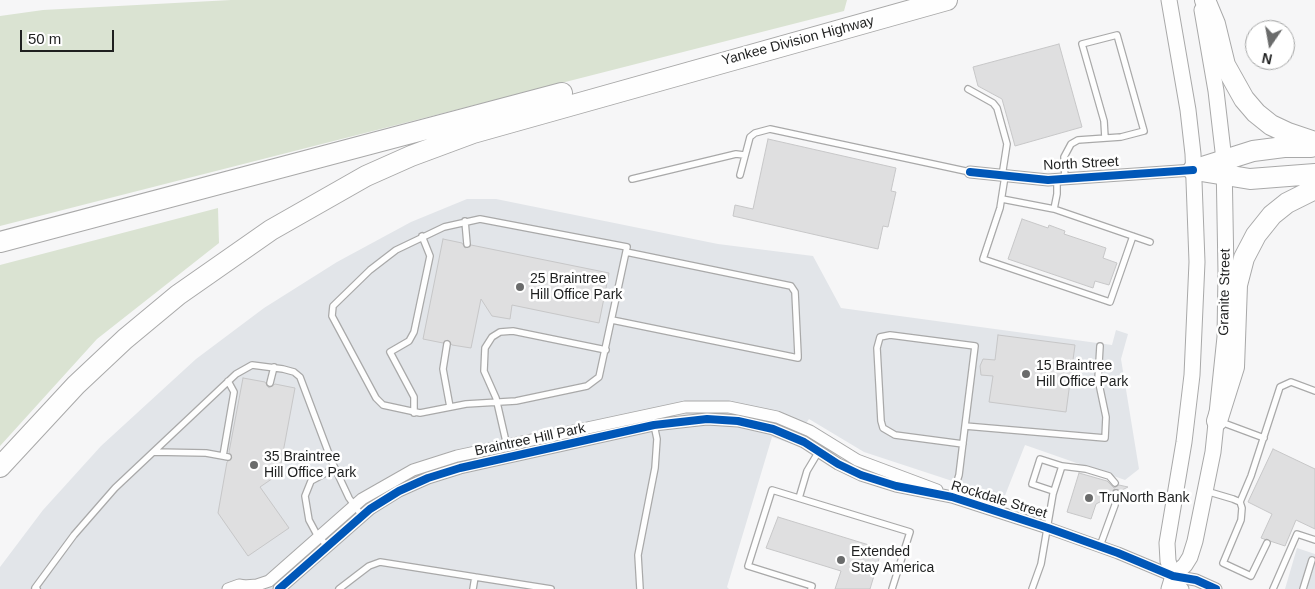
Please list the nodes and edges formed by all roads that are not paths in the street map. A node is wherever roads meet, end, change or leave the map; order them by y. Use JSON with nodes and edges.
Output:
{"nodes":[{"id":1,"x":947,"y":0,"type":"edge"},
{"id":2,"x":1169,"y":0,"type":"edge"},
{"id":3,"x":1200,"y":0,"type":"edge"},
{"id":4,"x":1205,"y":0,"type":"edge"},
{"id":5,"x":648,"y":82,"type":"junction"},
{"id":6,"x":968,"y":89,"type":"dead end"},
{"id":7,"x":1105,"y":138,"type":"junction"},
{"id":8,"x":1315,"y":142,"type":"edge"},
{"id":9,"x":1315,"y":147,"type":"edge"},
{"id":10,"x":744,"y":155,"type":"junction"},
{"id":11,"x":1224,"y":168,"type":"junction"},
{"id":12,"x":1193,"y":170,"type":"junction"},
{"id":13,"x":970,"y":172,"type":"joint"},
{"id":14,"x":1315,"y":174,"type":"edge"},
{"id":15,"x":740,"y":175,"type":"dead end"},
{"id":16,"x":1004,"y":176,"type":"junction"},
{"id":17,"x":632,"y":179,"type":"dead end"},
{"id":18,"x":1061,"y":179,"type":"junction"},
{"id":19,"x":1315,"y":189,"type":"edge"},
{"id":20,"x":1002,"y":199,"type":"junction"},
{"id":21,"x":1054,"y":209,"type":"junction"},
{"id":22,"x":465,"y":221,"type":"junction"},
{"id":23,"x":422,"y":236,"type":"junction"},
{"id":24,"x":1133,"y":236,"type":"junction"},
{"id":25,"x":0,"y":242,"type":"edge"},
{"id":26,"x":1150,"y":242,"type":"dead end"},
{"id":27,"x":467,"y":244,"type":"dead end"},
{"id":28,"x":626,"y":252,"type":"junction"},
{"id":29,"x":612,"y":320,"type":"junction"},
{"id":30,"x":446,"y":344,"type":"dead end"},
{"id":31,"x":1100,"y":346,"type":"dead end"},
{"id":32,"x":606,"y":350,"type":"junction"},
{"id":33,"x":274,"y":367,"type":"junction"},
{"id":34,"x":228,"y":382,"type":"junction"},
{"id":35,"x":270,"y":383,"type":"dead end"},
{"id":36,"x":1315,"y":391,"type":"edge"},
{"id":37,"x":497,"y":402,"type":"junction"},
{"id":38,"x":450,"y":407,"type":"junction"},
{"id":39,"x":414,"y":413,"type":"junction"},
{"id":40,"x":651,"y":413,"type":"junction"},
{"id":41,"x":1217,"y":422,"type":"junction"},
{"id":42,"x":654,"y":425,"type":"junction"},
{"id":43,"x":965,"y":426,"type":"junction"},
{"id":44,"x":1264,"y":438,"type":"junction"},
{"id":45,"x":826,"y":440,"type":"junction"},
{"id":46,"x":963,"y":444,"type":"junction"},
{"id":47,"x":507,"y":445,"type":"junction"},
{"id":48,"x":818,"y":451,"type":"junction"},
{"id":49,"x":154,"y":452,"type":"junction"},
{"id":50,"x":510,"y":457,"type":"junction"},
{"id":51,"x":1062,"y":466,"type":"junction"},
{"id":52,"x":0,"y":467,"type":"edge"},
{"id":53,"x":335,"y":468,"type":"junction"},
{"id":54,"x":1114,"y":483,"type":"dead end"},
{"id":55,"x":1053,"y":491,"type":"junction"},
{"id":56,"x":1206,"y":491,"type":"junction"},
{"id":57,"x":1116,"y":493,"type":"dead end"},
{"id":58,"x":952,"y":497,"type":"junction"},
{"id":59,"x":798,"y":498,"type":"junction"},
{"id":60,"x":1240,"y":502,"type":"junction"},
{"id":61,"x":354,"y":506,"type":"junction"},
{"id":62,"x":362,"y":516,"type":"junction"},
{"id":63,"x":1048,"y":528,"type":"junction"},
{"id":64,"x":319,"y":537,"type":"junction"},
{"id":65,"x":1315,"y":540,"type":"edge"},
{"id":66,"x":1267,"y":542,"type":"dead end"},
{"id":67,"x":327,"y":546,"type":"junction"},
{"id":68,"x":1100,"y":546,"type":"junction"},
{"id":69,"x":1312,"y":560,"type":"dead end"},
{"id":70,"x":475,"y":576,"type":"junction"},
{"id":71,"x":1171,"y":583,"type":"edge"},
{"id":72,"x":249,"y":587,"type":"edge"},
{"id":73,"x":37,"y":589,"type":"edge"},
{"id":74,"x":228,"y":589,"type":"edge"},
{"id":75,"x":279,"y":589,"type":"edge"},
{"id":76,"x":340,"y":589,"type":"edge"},
{"id":77,"x":473,"y":589,"type":"edge"},
{"id":78,"x":551,"y":589,"type":"edge"},
{"id":79,"x":640,"y":589,"type":"edge"},
{"id":80,"x":811,"y":589,"type":"edge"},
{"id":81,"x":892,"y":589,"type":"edge"},
{"id":82,"x":1032,"y":589,"type":"edge"},
{"id":83,"x":1184,"y":589,"type":"edge"},
{"id":84,"x":1216,"y":589,"type":"edge"},
{"id":85,"x":1273,"y":589,"type":"edge"},
{"id":86,"x":1303,"y":589,"type":"edge"}],
"edges":[{"from":1,"to":5,"type":"highway","name":"Yankee Division Highway"},
{"from":2,"to":12,"type":"main road","name":"Granite Street"},
{"from":3,"to":11,"type":"main road","name":"Granite Street"},
{"from":4,"to":8,"type":"highway"},
{"from":5,"to":25,"type":"highway"},
{"from":5,"to":52,"type":"highway"},
{"from":6,"to":16,"type":"lane"},
{"from":7,"to":7,"type":"lane"},
{"from":7,"to":18,"type":"lane"},
{"from":9,"to":11,"type":"highway"},
{"from":10,"to":13,"type":"lane"},
{"from":10,"to":15,"type":"lane"},
{"from":10,"to":17,"type":"lane"},
{"from":11,"to":12,"type":"highway"},
{"from":11,"to":14,"type":"highway"},
{"from":11,"to":41,"type":"main road","name":"Granite Street"},
{"from":12,"to":18,"type":"street","name":"North Street"},
{"from":12,"to":71,"type":"main road","name":"Granite Street"},
{"from":13,"to":16,"type":"street","name":"North Street"},
{"from":16,"to":18,"type":"street","name":"North Street"},
{"from":16,"to":20,"type":"lane"},
{"from":18,"to":21,"type":"lane"},
{"from":19,"to":41,"type":"highway"},
{"from":20,"to":21,"type":"lane"},
{"from":20,"to":24,"type":"lane"},
{"from":21,"to":24,"type":"lane"},
{"from":22,"to":23,"type":"lane"},
{"from":22,"to":27,"type":"lane"},
{"from":22,"to":28,"type":"lane"},
{"from":23,"to":39,"type":"lane"},
{"from":23,"to":39,"type":"lane"},
{"from":24,"to":26,"type":"lane"},
{"from":28,"to":29,"type":"lane"},
{"from":28,"to":29,"type":"lane"},
{"from":29,"to":32,"type":"lane"},
{"from":30,"to":38,"type":"lane"},
{"from":31,"to":43,"type":"lane"},
{"from":32,"to":37,"type":"lane"},
{"from":32,"to":37,"type":"lane"},
{"from":33,"to":34,"type":"lane"},
{"from":33,"to":35,"type":"lane"},
{"from":33,"to":53,"type":"lane"},
{"from":34,"to":49,"type":"lane"},
{"from":34,"to":49,"type":"lane"},
{"from":36,"to":44,"type":"lane"},
{"from":37,"to":38,"type":"lane"},
{"from":37,"to":47,"type":"lane"},
{"from":38,"to":39,"type":"lane"},
{"from":40,"to":42,"type":"lane"},
{"from":40,"to":45,"type":"street","name":"Braintree Hill Park"},
{"from":40,"to":47,"type":"street","name":"Braintree Hill Park"},
{"from":41,"to":44,"type":"lane"},
{"from":41,"to":56,"type":"main road","name":"Granite Street"},
{"from":42,"to":48,"type":"street","name":"Braintree Hill Park"},
{"from":42,"to":50,"type":"street","name":"Braintree Hill Park"},
{"from":42,"to":79,"type":"lane"},
{"from":43,"to":46,"type":"lane"},
{"from":43,"to":46,"type":"lane"},
{"from":44,"to":60,"type":"lane"},
{"from":45,"to":48,"type":"lane"},
{"from":45,"to":58,"type":"street","name":"Rockdale Street"},
{"from":46,"to":58,"type":"lane"},
{"from":47,"to":50,"type":"lane"},
{"from":47,"to":61,"type":"street","name":"Braintree Hill Park"},
{"from":48,"to":58,"type":"street","name":"Rockdale Street"},
{"from":48,"to":59,"type":"lane"},
{"from":49,"to":73,"type":"lane"},
{"from":50,"to":62,"type":"street","name":"Braintree Hill Park"},
{"from":51,"to":54,"type":"lane"},
{"from":51,"to":55,"type":"lane"},
{"from":51,"to":55,"type":"lane"},
{"from":53,"to":61,"type":"lane"},
{"from":53,"to":64,"type":"lane"},
{"from":55,"to":63,"type":"lane"},
{"from":56,"to":60,"type":"lane"},
{"from":56,"to":71,"type":"main road","name":"Granite Street"},
{"from":57,"to":68,"type":"lane"},
{"from":58,"to":63,"type":"street","name":"Rockdale Street"},
{"from":59,"to":80,"type":"lane"},
{"from":59,"to":81,"type":"lane"},
{"from":60,"to":66,"type":"lane"},
{"from":61,"to":62,"type":"lane"},
{"from":61,"to":64,"type":"street","name":"Braintree Hill Park"},
{"from":62,"to":67,"type":"street","name":"Braintree Hill Park"},
{"from":63,"to":68,"type":"street","name":"Rockdale Street"},
{"from":63,"to":82,"type":"lane"},
{"from":64,"to":67,"type":"lane"},
{"from":64,"to":72,"type":"street","name":"Braintree Hill Park"},
{"from":65,"to":85,"type":"lane"},
{"from":67,"to":75,"type":"street","name":"Braintree Hill Park"},
{"from":68,"to":71,"type":"street","name":"Rockdale Street"},
{"from":69,"to":86,"type":"lane"},
{"from":70,"to":76,"type":"lane"},
{"from":70,"to":77,"type":"lane"},
{"from":70,"to":78,"type":"lane"},
{"from":71,"to":83,"type":"street"},
{"from":71,"to":84,"type":"street"},
{"from":72,"to":74,"type":"street","name":"Braintree Hill Park"}]}
